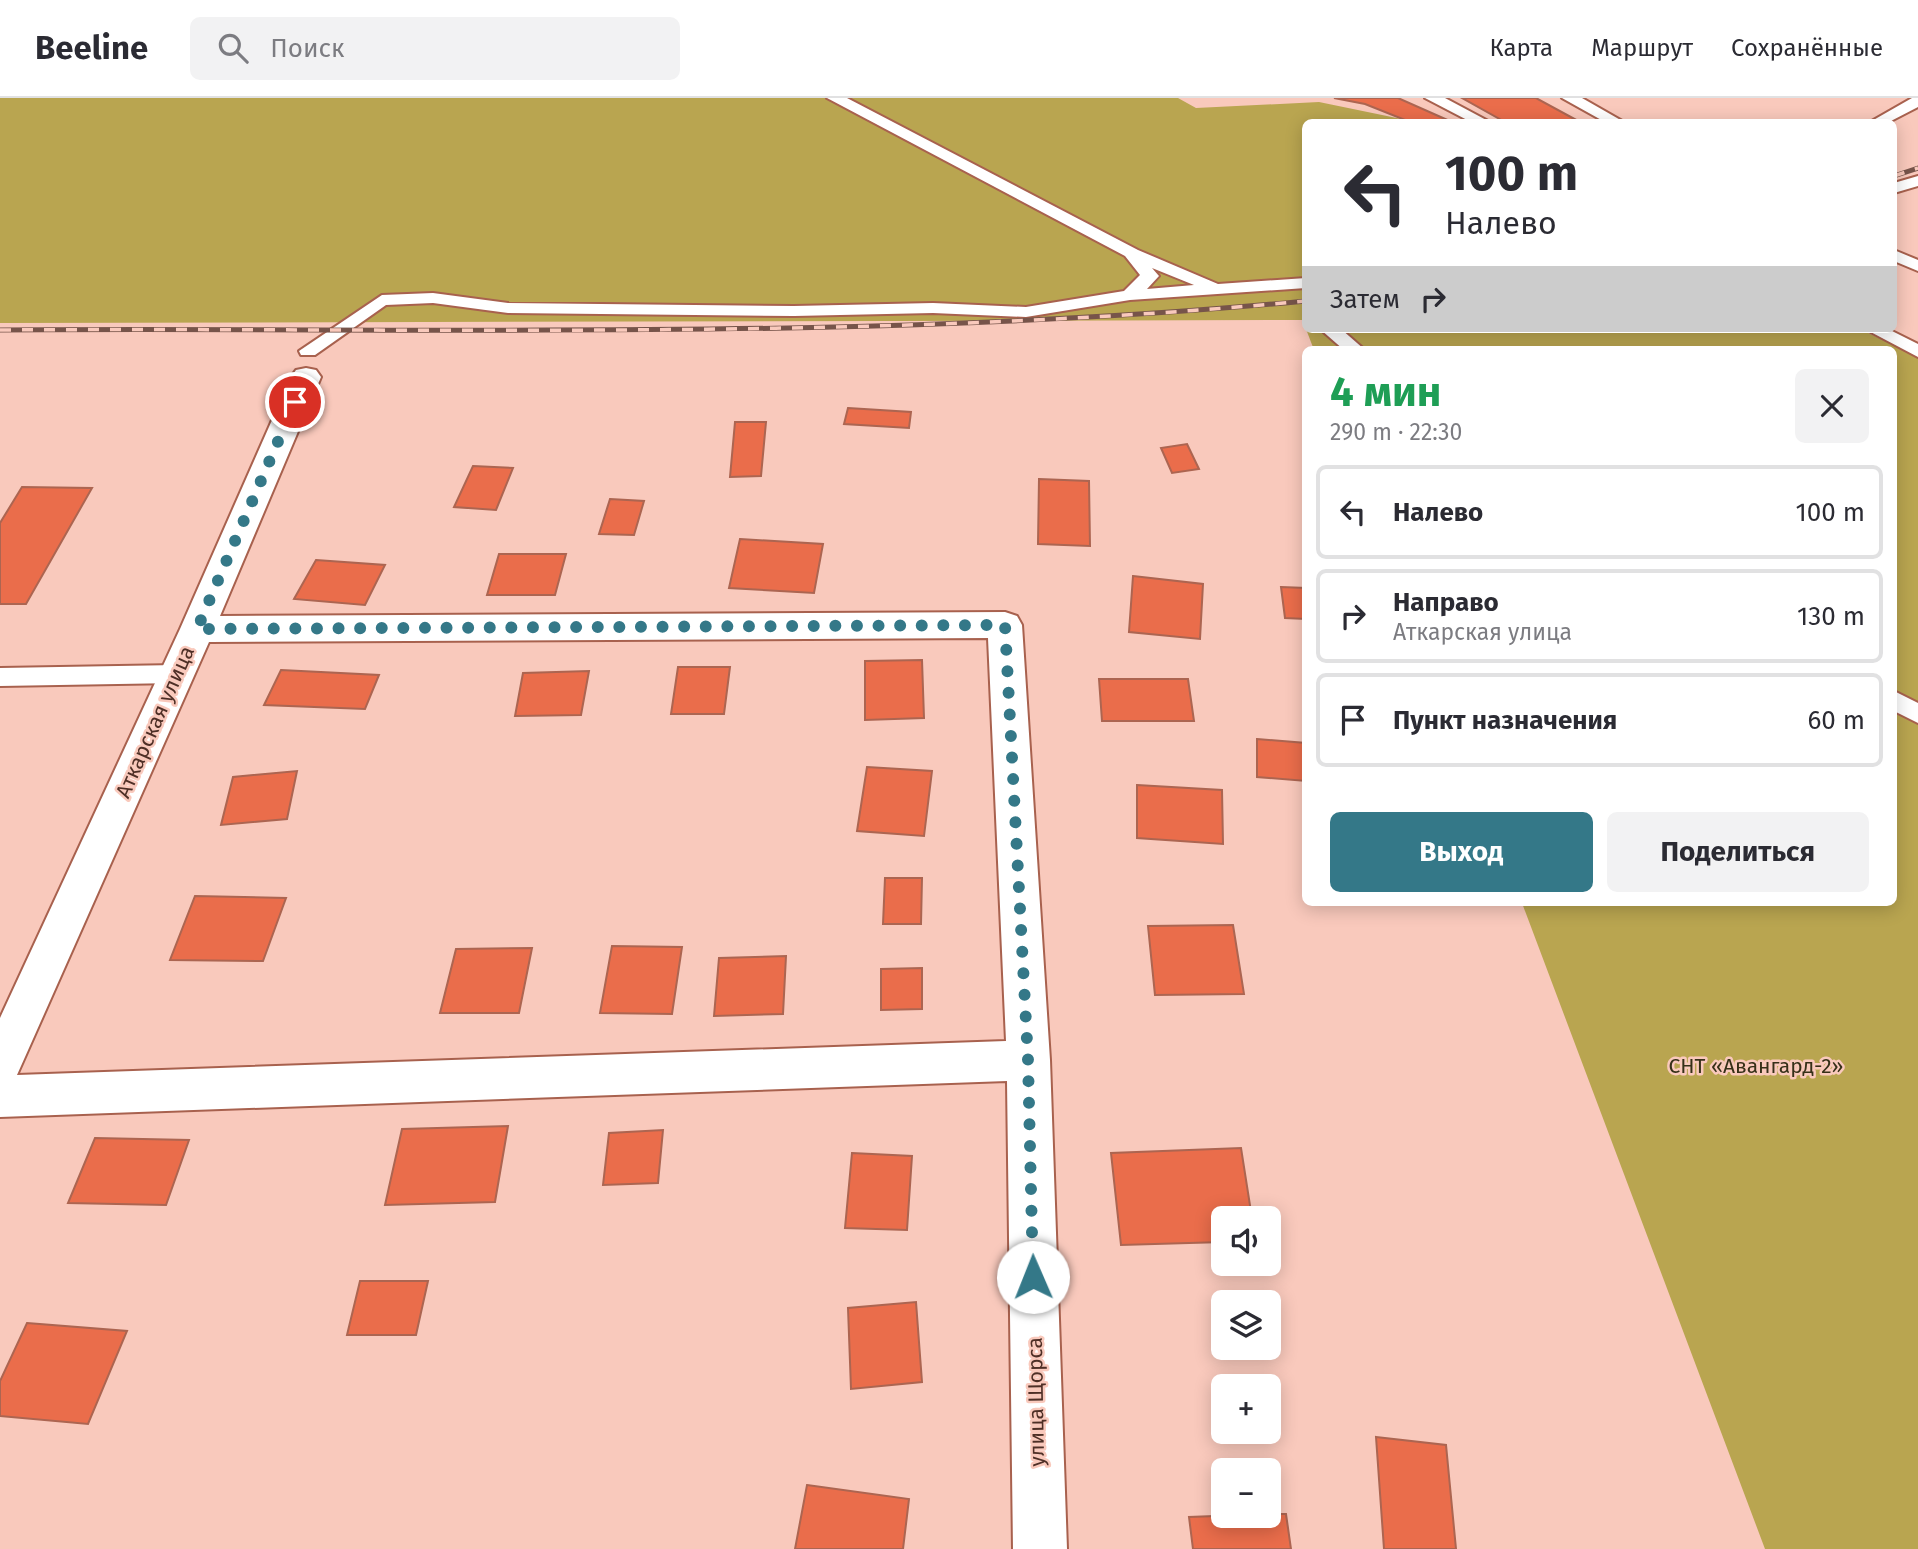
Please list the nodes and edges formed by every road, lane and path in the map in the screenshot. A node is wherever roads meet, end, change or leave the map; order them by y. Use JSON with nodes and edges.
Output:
{"nodes":[{"id":1,"x":835,"y":98,"type":"edge"},
{"id":2,"x":1433,"y":98,"type":"edge"},
{"id":3,"x":1570,"y":98,"type":"edge"},
{"id":4,"x":1918,"y":101,"type":"edge"},
{"id":5,"x":1476,"y":119,"type":"edge"},
{"id":6,"x":1610,"y":119,"type":"edge"},
{"id":7,"x":1884,"y":119,"type":"edge"},
{"id":8,"x":1918,"y":181,"type":"edge"},
{"id":9,"x":1897,"y":187,"type":"edge"},
{"id":10,"x":1897,"y":189,"type":"edge"},
{"id":11,"x":1918,"y":196,"type":"edge"},
{"id":12,"x":1131,"y":253,"type":"junction"},
{"id":13,"x":1897,"y":256,"type":"edge"},
{"id":14,"x":1918,"y":266,"type":"edge"},
{"id":15,"x":1302,"y":283,"type":"edge"},
{"id":16,"x":1217,"y":289,"type":"junction"},
{"id":17,"x":1130,"y":295,"type":"junction"},
{"id":18,"x":1334,"y":333,"type":"edge"},
{"id":19,"x":1882,"y":333,"type":"edge"},
{"id":20,"x":1351,"y":346,"type":"edge"},
{"id":21,"x":1918,"y":351,"type":"edge"},
{"id":22,"x":307,"y":364,"type":"joint"},
{"id":23,"x":197,"y":629,"type":"junction"},
{"id":24,"x":177,"y":674,"type":"junction"},
{"id":25,"x":0,"y":677,"type":"edge"},
{"id":26,"x":1897,"y":702,"type":"edge"},
{"id":27,"x":1918,"y":714,"type":"edge"},
{"id":28,"x":1028,"y":1060,"type":"junction"},
{"id":29,"x":0,"y":1065,"type":"edge"},
{"id":30,"x":0,"y":1096,"type":"edge"},
{"id":31,"x":1040,"y":1549,"type":"edge"}],
"edges":[{"from":1,"to":12,"type":"lane"},
{"from":2,"to":5,"type":"lane"},
{"from":3,"to":6,"type":"lane"},
{"from":4,"to":7,"type":"lane"},
{"from":8,"to":9,"type":"lane"},
{"from":10,"to":11,"type":"lane"},
{"from":12,"to":16,"type":"lane"},
{"from":12,"to":17,"type":"lane"},
{"from":13,"to":14,"type":"lane"},
{"from":15,"to":16,"type":"lane"},
{"from":16,"to":17,"type":"lane"},
{"from":17,"to":22,"type":"lane"},
{"from":18,"to":20,"type":"lane"},
{"from":19,"to":21,"type":"lane"},
{"from":22,"to":23,"type":"street","name":"Аткарская улица"},
{"from":23,"to":24,"type":"street","name":"Аткарская улица"},
{"from":23,"to":28,"type":"street","name":"улица Щорса"},
{"from":24,"to":25,"type":"lane"},
{"from":24,"to":29,"type":"street","name":"Аткарская улица"},
{"from":26,"to":27,"type":"lane"},
{"from":28,"to":30,"type":"street"},
{"from":28,"to":31,"type":"street","name":"улица Щорса"}]}
